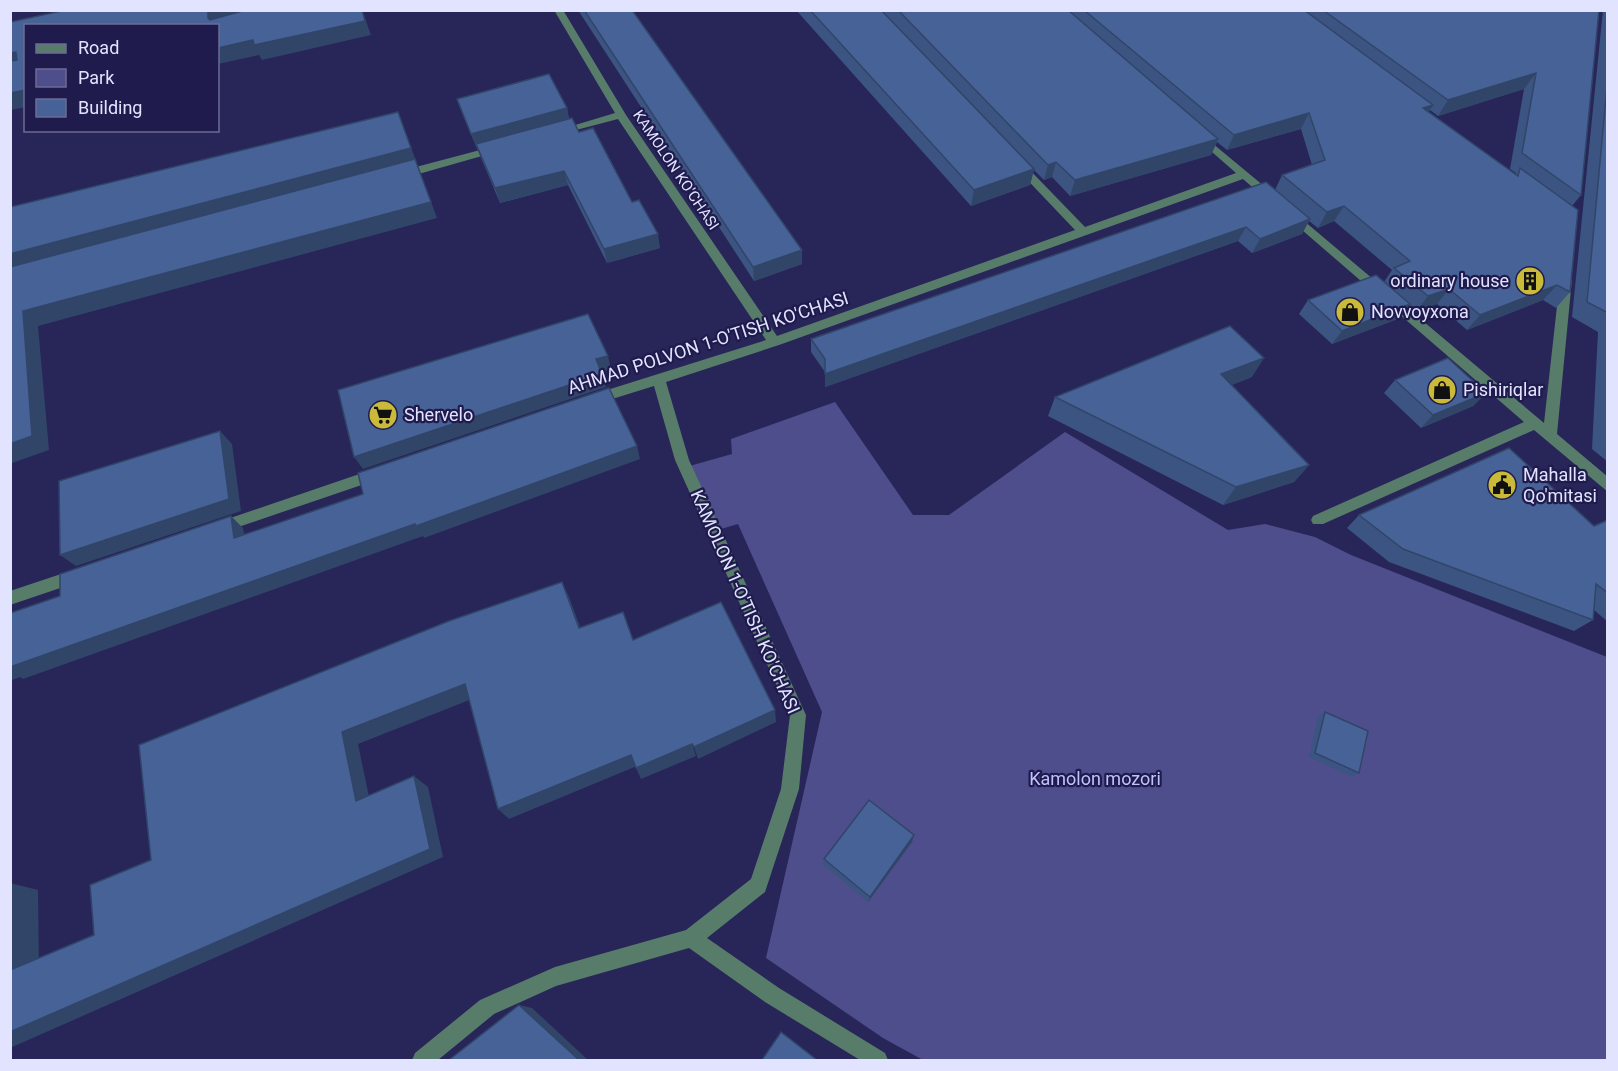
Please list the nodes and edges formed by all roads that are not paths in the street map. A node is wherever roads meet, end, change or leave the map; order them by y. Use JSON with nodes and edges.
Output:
{"nodes":[{"id":1,"x":558,"y":10,"type":"edge"},
{"id":2,"x":621,"y":115,"type":"junction"},
{"id":3,"x":1192,"y":130,"type":"edge"},
{"id":4,"x":540,"y":137,"type":"edge"},
{"id":5,"x":506,"y":146,"type":"edge"},
{"id":6,"x":1010,"y":155,"type":"edge"},
{"id":7,"x":1245,"y":174,"type":"junction"},
{"id":8,"x":390,"y":177,"type":"edge"},
{"id":9,"x":1083,"y":232,"type":"junction"},
{"id":10,"x":1566,"y":270,"type":"edge"},
{"id":11,"x":774,"y":342,"type":"junction"},
{"id":12,"x":658,"y":378,"type":"junction"},
{"id":13,"x":578,"y":405,"type":"edge"},
{"id":14,"x":1534,"y":424,"type":"junction"},
{"id":15,"x":1550,"y":437,"type":"junction"},
{"id":16,"x":385,"y":471,"type":"edge"},
{"id":17,"x":1608,"y":486,"type":"edge"},
{"id":18,"x":1318,"y":520,"type":"dead end"},
{"id":19,"x":204,"y":533,"type":"edge"},
{"id":20,"x":90,"y":571,"type":"edge"},
{"id":21,"x":10,"y":598,"type":"edge"},
{"id":22,"x":691,"y":938,"type":"junction"},
{"id":23,"x":422,"y":1060,"type":"edge"},
{"id":24,"x":878,"y":1060,"type":"edge"}],
"edges":[{"from":1,"to":2,"type":"street","name":"KAMOLON KO'CHASI"},
{"from":2,"to":4,"type":"street"},
{"from":2,"to":11,"type":"street","name":"KAMOLON KO'CHASI"},
{"from":3,"to":7,"type":"street"},
{"from":5,"to":8,"type":"street"},
{"from":6,"to":9,"type":"street"},
{"from":7,"to":9,"type":"street","name":"AHMAD POLVON 1-O'TISH KO'CHASI"},
{"from":7,"to":14,"type":"street"},
{"from":9,"to":11,"type":"street","name":"AHMAD POLVON 1-O'TISH KO'CHASI"},
{"from":10,"to":15,"type":"street"},
{"from":11,"to":12,"type":"street","name":"AHMAD POLVON 1-O'TISH KO'CHASI"},
{"from":12,"to":13,"type":"street","name":"AHMAD POLVON 1-O'TISH KO'CHASI"},
{"from":12,"to":22,"type":"street","name":"KAMOLON 1-O'TISH KO'CHASI"},
{"from":14,"to":15,"type":"street"},
{"from":14,"to":18,"type":"street"},
{"from":15,"to":17,"type":"street"},
{"from":16,"to":19,"type":"street"},
{"from":20,"to":21,"type":"street"},
{"from":22,"to":23,"type":"street","name":"KAMOLON 1-O'TISH KO'CHASI"},
{"from":22,"to":24,"type":"street"}]}
